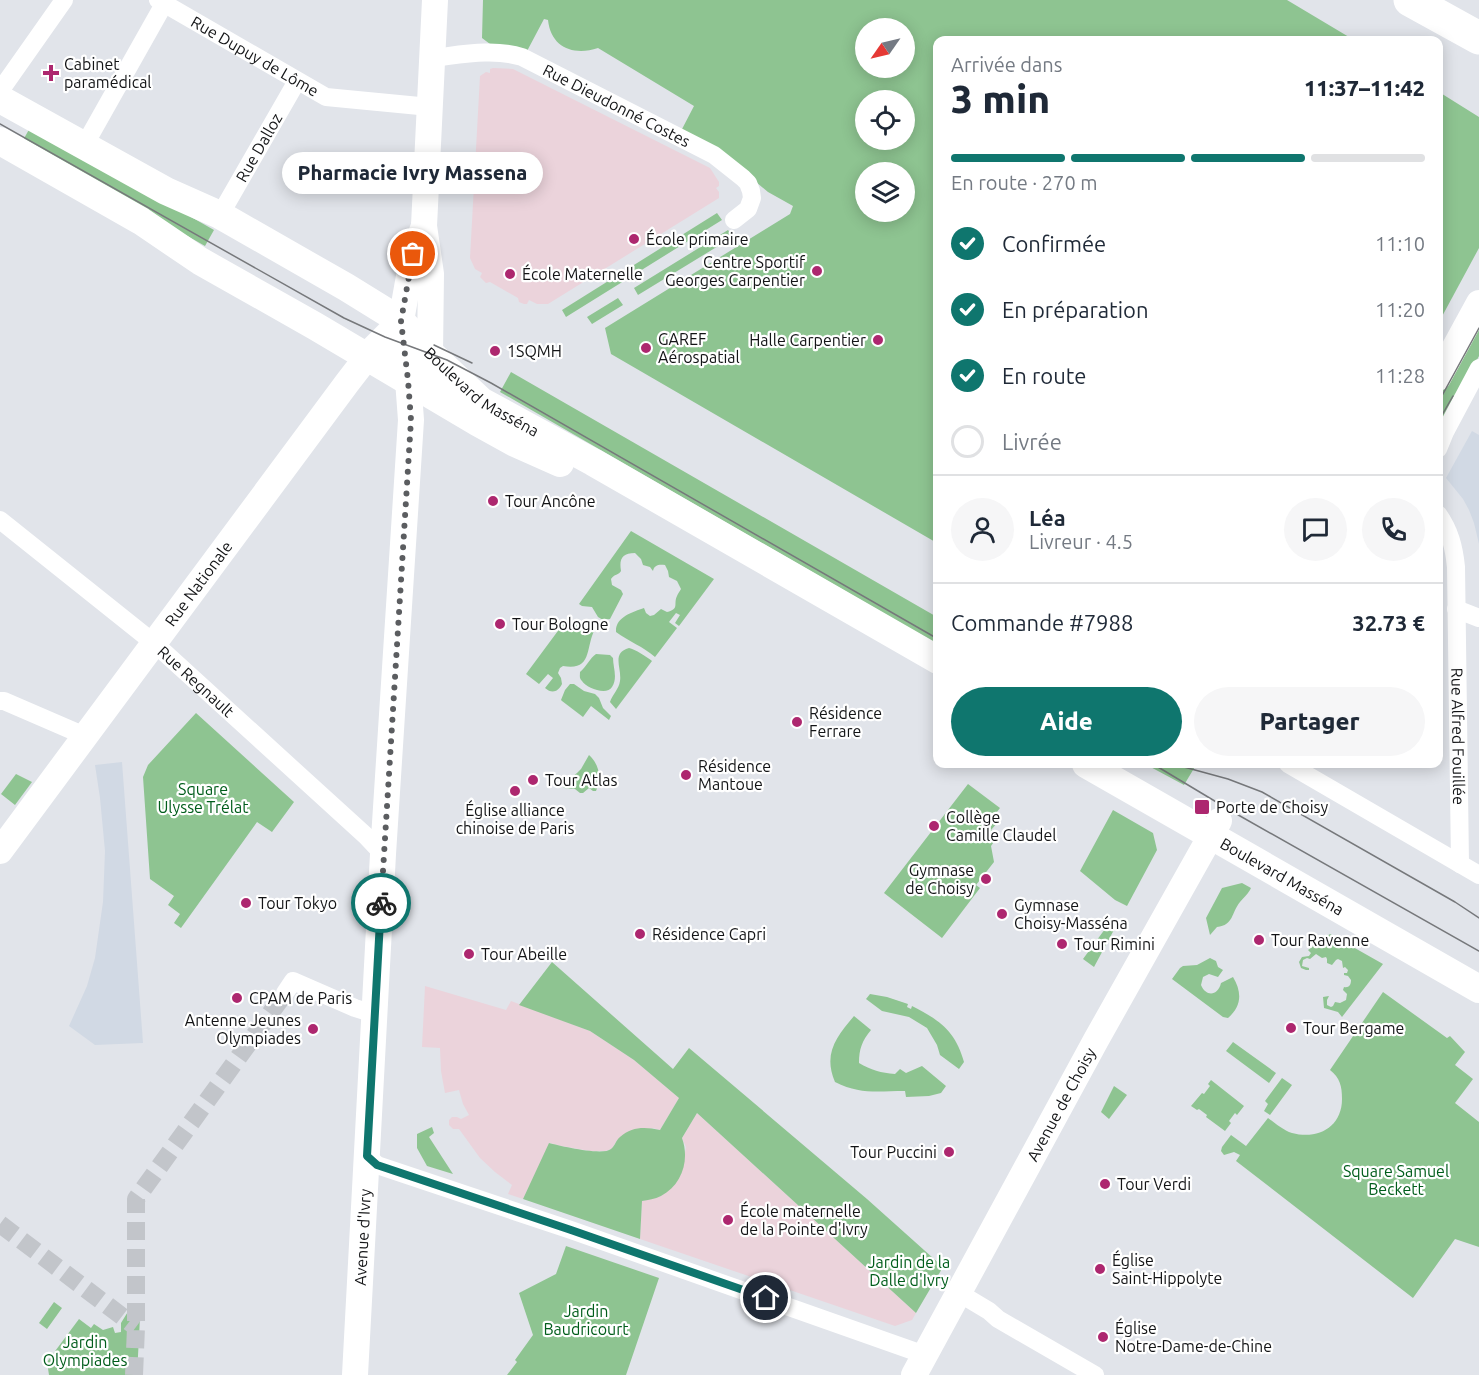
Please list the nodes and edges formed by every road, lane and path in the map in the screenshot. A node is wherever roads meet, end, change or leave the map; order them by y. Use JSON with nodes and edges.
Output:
{"nodes":[{"id":1,"x":64,"y":0,"type":"edge"},
{"id":2,"x":435,"y":0,"type":"edge"},
{"id":3,"x":1410,"y":0,"type":"edge"},
{"id":4,"x":161,"y":2,"type":"edge"},
{"id":5,"x":1479,"y":38,"type":"edge"},
{"id":6,"x":431,"y":58,"type":"junction"},
{"id":7,"x":297,"y":81,"type":"junction"},
{"id":8,"x":0,"y":91,"type":"edge"},
{"id":9,"x":0,"y":99,"type":"edge"},
{"id":10,"x":430,"y":107,"type":"junction"},
{"id":11,"x":0,"y":141,"type":"edge"},
{"id":12,"x":84,"y":146,"type":"junction"},
{"id":13,"x":220,"y":215,"type":"junction"},
{"id":14,"x":734,"y":220,"type":"dead end"},
{"id":15,"x":423,"y":226,"type":"junction"},
{"id":16,"x":1479,"y":303,"type":"edge"},
{"id":17,"x":401,"y":321,"type":"junction"},
{"id":18,"x":371,"y":352,"type":"junction"},
{"id":19,"x":415,"y":366,"type":"junction"},
{"id":20,"x":1479,"y":368,"type":"edge"},
{"id":21,"x":1443,"y":369,"type":"edge"},
{"id":22,"x":1443,"y":437,"type":"edge"},
{"id":23,"x":0,"y":520,"type":"edge"},
{"id":24,"x":1443,"y":522,"type":"edge"},
{"id":25,"x":1456,"y":609,"type":"junction"},
{"id":26,"x":1479,"y":618,"type":"edge"},
{"id":27,"x":154,"y":643,"type":"junction"},
{"id":28,"x":933,"y":657,"type":"edge"},
{"id":29,"x":933,"y":674,"type":"edge"},
{"id":30,"x":0,"y":701,"type":"edge"},
{"id":31,"x":85,"y":736,"type":"junction"},
{"id":32,"x":1094,"y":768,"type":"edge"},
{"id":33,"x":1125,"y":768,"type":"edge"},
{"id":34,"x":1295,"y":768,"type":"edge"},
{"id":35,"x":1215,"y":828,"type":"junction"},
{"id":36,"x":0,"y":851,"type":"edge"},
{"id":37,"x":383,"y":854,"type":"junction"},
{"id":38,"x":1461,"y":864,"type":"junction"},
{"id":39,"x":1479,"y":875,"type":"edge"},
{"id":40,"x":1479,"y":973,"type":"edge"},
{"id":41,"x":1479,"y":989,"type":"edge"},
{"id":42,"x":285,"y":993,"type":"tunnel mouth"},
{"id":43,"x":374,"y":1014,"type":"junction"},
{"id":44,"x":367,"y":1156,"type":"junction"},
{"id":45,"x":958,"y":1293,"type":"junction"},
{"id":46,"x":919,"y":1365,"type":"edge"},
{"id":47,"x":355,"y":1375,"type":"edge"},
{"id":48,"x":1095,"y":1375,"type":"edge"}],
"edges":[{"from":1,"to":8,"type":"street"},
{"from":2,"to":6,"type":"main road"},
{"from":3,"to":5,"type":"highway"},
{"from":4,"to":7,"type":"street","name":"Rue Dupuy de Lôme"},
{"from":4,"to":12,"type":"street"},
{"from":6,"to":10,"type":"main road"},
{"from":6,"to":14,"type":"street","name":"Rue Dieudonné Costes"},
{"from":7,"to":10,"type":"street","name":"Rue Dupuy de Lôme"},
{"from":7,"to":13,"type":"street","name":"Rue Dalloz"},
{"from":9,"to":12,"type":"main road","name":"Boulevard Masséna"},
{"from":10,"to":15,"type":"main road"},
{"from":11,"to":18,"type":"main road","name":"Boulevard Masséna"},
{"from":12,"to":13,"type":"main road","name":"Boulevard Masséna"},
{"from":13,"to":17,"type":"main road","name":"Boulevard Masséna"},
{"from":15,"to":17,"type":"main road"},
{"from":15,"to":19,"type":"main road","name":"Avenue d'Ivry"},
{"from":16,"to":21,"type":"main road"},
{"from":17,"to":18,"type":"main road","name":"Rue Nationale"},
{"from":17,"to":19,"type":"main road","name":"Boulevard Masséna"},
{"from":18,"to":19,"type":"main road","name":"Boulevard Masséna"},
{"from":18,"to":27,"type":"main road","name":"Rue Nationale"},
{"from":19,"to":28,"type":"main road","name":"Boulevard Masséna"},
{"from":19,"to":29,"type":"main road","name":"Boulevard Masséna"},
{"from":19,"to":37,"type":"main road","name":"Avenue d'Ivry"},
{"from":20,"to":22,"type":"street"},
{"from":23,"to":27,"type":"street","name":"Rue Regnault"},
{"from":24,"to":25,"type":"street","name":"Rue Alfred Fouillée"},
{"from":25,"to":26,"type":"street"},
{"from":25,"to":38,"type":"street","name":"Rue Alfred Fouillée"},
{"from":27,"to":31,"type":"main road","name":"Rue Nationale"},
{"from":27,"to":37,"type":"street","name":"Rue Regnault"},
{"from":30,"to":31,"type":"street"},
{"from":31,"to":36,"type":"main road","name":"Rue Nationale"},
{"from":32,"to":35,"type":"main road","name":"Boulevard Masséna"},
{"from":33,"to":35,"type":"main road","name":"Boulevard Masséna"},
{"from":34,"to":38,"type":"street"},
{"from":35,"to":40,"type":"main road","name":"Boulevard Masséna"},
{"from":35,"to":41,"type":"main road","name":"Boulevard Masséna"},
{"from":35,"to":45,"type":"main road","name":"Avenue de Choisy"},
{"from":37,"to":43,"type":"main road","name":"Avenue d'Ivry"},
{"from":38,"to":39,"type":"street"},
{"from":42,"to":43,"type":"street"},
{"from":43,"to":44,"type":"main road","name":"Avenue d'Ivry"},
{"from":44,"to":46,"type":"street"},
{"from":44,"to":47,"type":"main road","name":"Avenue d'Ivry"},
{"from":45,"to":46,"type":"main road","name":"Avenue de Choisy"},
{"from":45,"to":48,"type":"street"}]}
